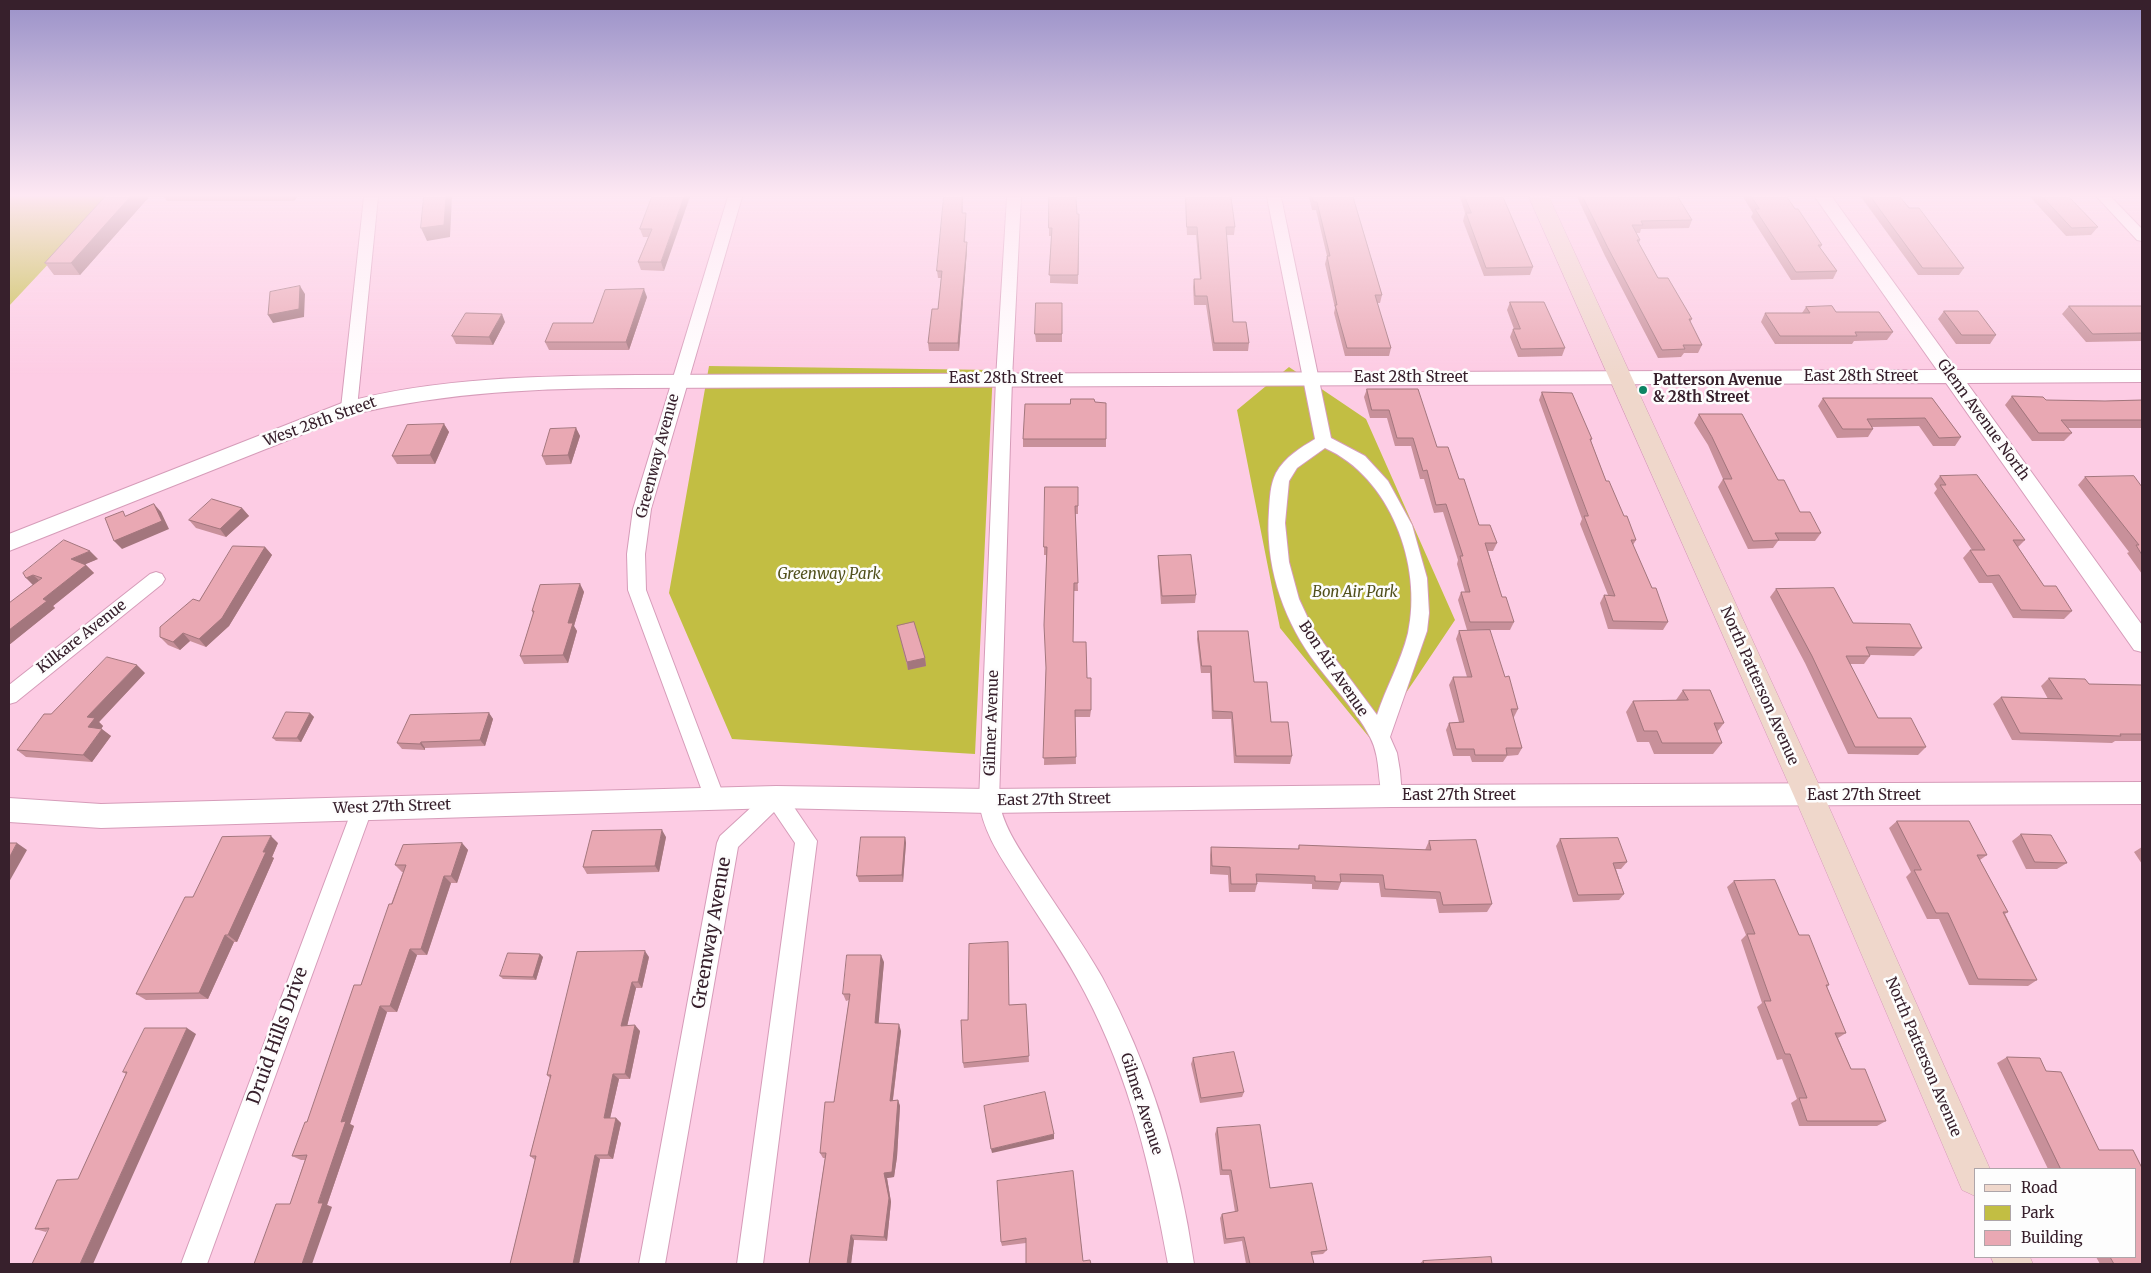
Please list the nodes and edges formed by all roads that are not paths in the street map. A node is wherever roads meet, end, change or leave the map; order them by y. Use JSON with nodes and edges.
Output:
{"nodes":[{"id":1,"x":365,"y":256,"type":"edge"},
{"id":2,"x":717,"y":256,"type":"edge"},
{"id":3,"x":1011,"y":256,"type":"edge"},
{"id":4,"x":1286,"y":256,"type":"edge"},
{"id":5,"x":1566,"y":256,"type":"edge"},
{"id":6,"x":1866,"y":256,"type":"edge"},
{"id":7,"x":2142,"y":376,"type":"edge"},
{"id":8,"x":1952,"y":377,"type":"junction"},
{"id":9,"x":1310,"y":378,"type":"junction"},
{"id":10,"x":1620,"y":378,"type":"junction"},
{"id":11,"x":1004,"y":379,"type":"junction"},
{"id":12,"x":679,"y":381,"type":"junction"},
{"id":13,"x":349,"y":408,"type":"junction"},
{"id":14,"x":1324,"y":441,"type":"junction"},
{"id":15,"x":9,"y":543,"type":"edge"},
{"id":16,"x":156,"y":579,"type":"dead end"},
{"id":17,"x":2142,"y":643,"type":"edge"},
{"id":18,"x":9,"y":696,"type":"edge"},
{"id":19,"x":1380,"y":738,"type":"junction"},
{"id":20,"x":2142,"y":793,"type":"edge"},
{"id":21,"x":1392,"y":796,"type":"junction"},
{"id":22,"x":1809,"y":796,"type":"junction"},
{"id":23,"x":776,"y":798,"type":"junction"},
{"id":24,"x":715,"y":799,"type":"junction"},
{"id":25,"x":989,"y":801,"type":"junction"},
{"id":26,"x":363,"y":807,"type":"junction"},
{"id":27,"x":9,"y":810,"type":"edge"},
{"id":28,"x":1974,"y":1175,"type":"edge"},
{"id":29,"x":194,"y":1264,"type":"edge"},
{"id":30,"x":652,"y":1264,"type":"edge"},
{"id":31,"x":750,"y":1264,"type":"edge"},
{"id":32,"x":1181,"y":1264,"type":"edge"}],
"edges":[{"from":1,"to":13,"type":"street"},
{"from":2,"to":12,"type":"street","name":"Greenway Avenue"},
{"from":3,"to":11,"type":"street","name":"Gilmer Avenue"},
{"from":4,"to":9,"type":"street"},
{"from":5,"to":10,"type":"main road","name":"North Patterson Avenue"},
{"from":6,"to":8,"type":"street","name":"Glenn Avenue North"},
{"from":7,"to":8,"type":"street","name":"East 28th Street"},
{"from":8,"to":10,"type":"street","name":"East 28th Street"},
{"from":8,"to":17,"type":"street","name":"Glenn Avenue North"},
{"from":9,"to":10,"type":"street","name":"East 28th Street"},
{"from":9,"to":11,"type":"street","name":"East 28th Street"},
{"from":9,"to":14,"type":"street"},
{"from":10,"to":22,"type":"main road","name":"North Patterson Avenue"},
{"from":11,"to":12,"type":"street","name":"East 28th Street"},
{"from":11,"to":25,"type":"street","name":"Gilmer Avenue"},
{"from":12,"to":13,"type":"street","name":"West 28th Street"},
{"from":12,"to":24,"type":"street","name":"Greenway Avenue"},
{"from":13,"to":15,"type":"street","name":"West 28th Street"},
{"from":14,"to":19,"type":"street","name":"Bon Air Avenue"},
{"from":14,"to":19,"type":"street","name":"Bon Air Avenue"},
{"from":16,"to":18,"type":"street","name":"Kilkare Avenue"},
{"from":19,"to":21,"type":"street","name":"Bon Air Avenue"},
{"from":20,"to":22,"type":"street","name":"East 27th Street"},
{"from":21,"to":22,"type":"street","name":"East 27th Street"},
{"from":21,"to":25,"type":"street","name":"East 27th Street"},
{"from":22,"to":28,"type":"main road","name":"North Patterson Avenue"},
{"from":23,"to":24,"type":"street","name":"West 27th Street"},
{"from":23,"to":25,"type":"street","name":"East 27th Street"},
{"from":23,"to":30,"type":"street","name":"Greenway Avenue"},
{"from":23,"to":31,"type":"street"},
{"from":24,"to":26,"type":"street","name":"West 27th Street"},
{"from":25,"to":32,"type":"street","name":"Gilmer Avenue"},
{"from":26,"to":27,"type":"street","name":"West 27th Street"},
{"from":26,"to":29,"type":"street","name":"Druid Hills Drive"}]}
